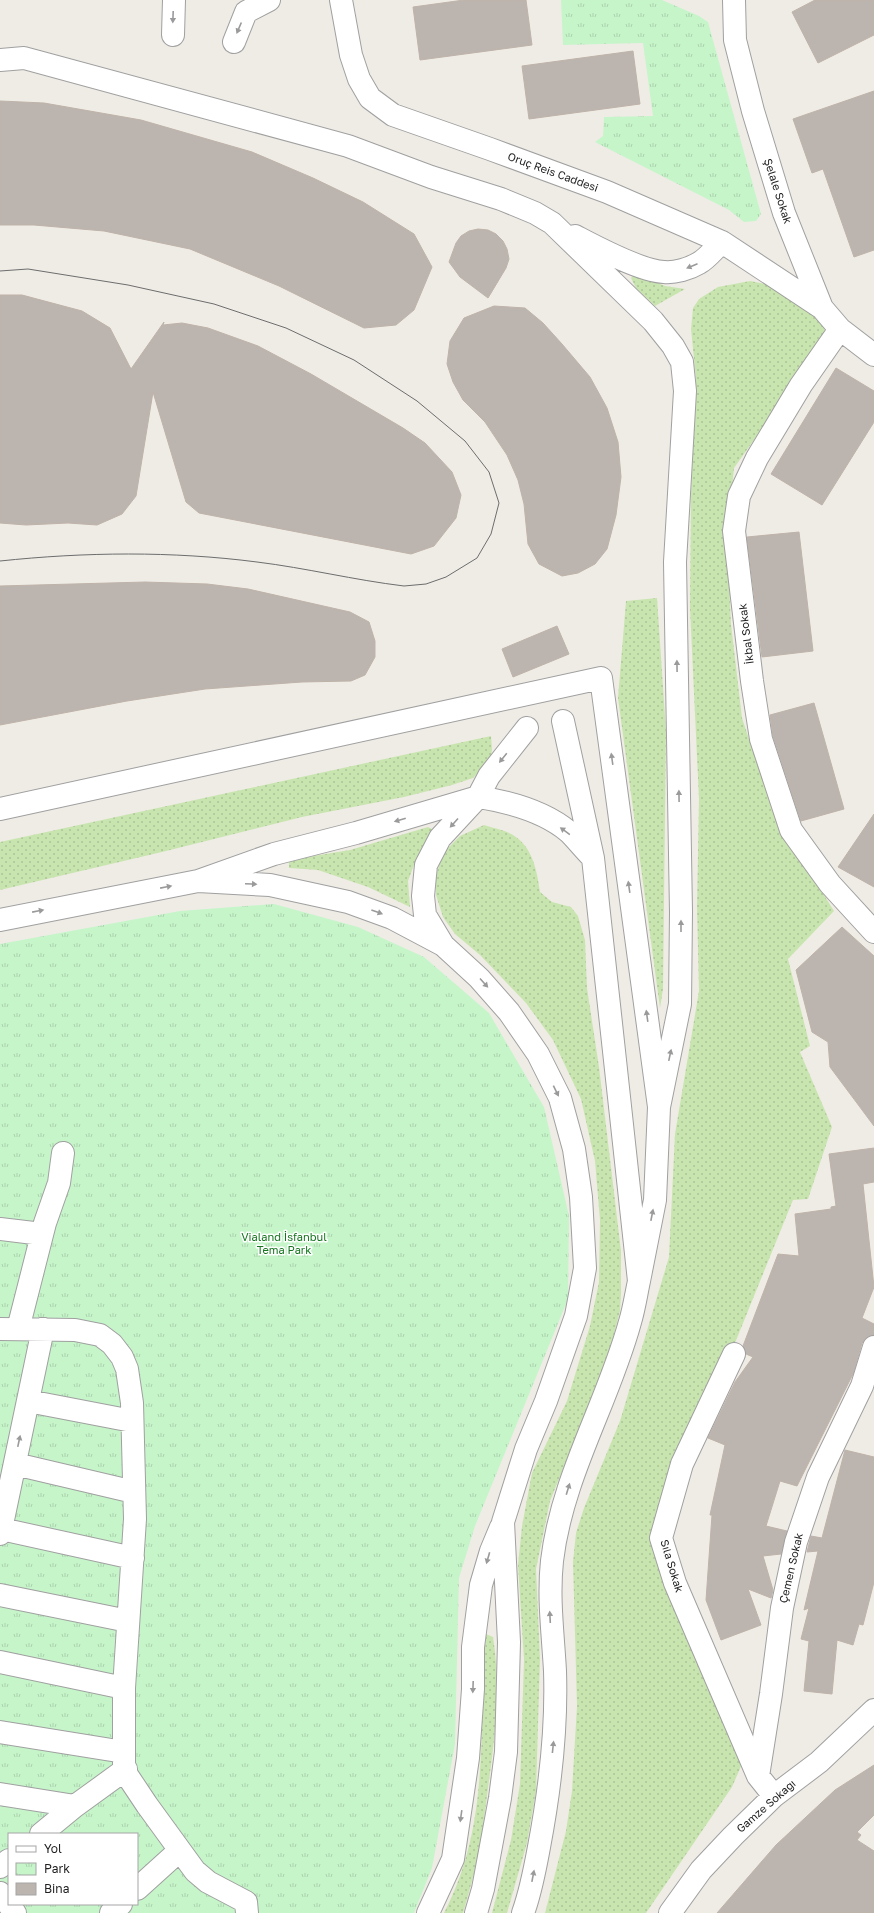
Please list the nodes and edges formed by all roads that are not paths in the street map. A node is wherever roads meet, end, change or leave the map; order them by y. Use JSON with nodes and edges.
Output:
{"nodes":[{"id":1,"x":174,"y":0,"type":"edge"},
{"id":2,"x":269,"y":0,"type":"edge"},
{"id":3,"x":341,"y":0,"type":"edge"},
{"id":4,"x":734,"y":0,"type":"edge"},
{"id":5,"x":173,"y":35,"type":"dead end"},
{"id":6,"x":234,"y":42,"type":"dead end"},
{"id":7,"x":0,"y":60,"type":"edge"},
{"id":8,"x":552,"y":223,"type":"junction"},
{"id":9,"x":722,"y":242,"type":"junction"},
{"id":10,"x":822,"y":308,"type":"junction"},
{"id":11,"x":840,"y":329,"type":"junction"},
{"id":12,"x":874,"y":355,"type":"edge"},
{"id":13,"x":562,"y":721,"type":"dead end"},
{"id":14,"x":528,"y":728,"type":"dead end"},
{"id":15,"x":478,"y":797,"type":"junction"},
{"id":16,"x":0,"y":809,"type":"edge"},
{"id":17,"x":592,"y":858,"type":"junction"},
{"id":18,"x":198,"y":882,"type":"junction"},
{"id":19,"x":0,"y":920,"type":"edge"},
{"id":20,"x":874,"y":932,"type":"edge"},
{"id":21,"x":443,"y":945,"type":"junction"},
{"id":22,"x":659,"y":1107,"type":"junction"},
{"id":23,"x":63,"y":1153,"type":"dead end"},
{"id":24,"x":0,"y":1229,"type":"edge"},
{"id":25,"x":42,"y":1234,"type":"junction"},
{"id":26,"x":639,"y":1281,"type":"junction"},
{"id":27,"x":9,"y":1329,"type":"edge"},
{"id":28,"x":43,"y":1329,"type":"junction"},
{"id":29,"x":874,"y":1347,"type":"edge"},
{"id":30,"x":734,"y":1354,"type":"dead end"},
{"id":31,"x":28,"y":1401,"type":"junction"},
{"id":32,"x":132,"y":1420,"type":"junction"},
{"id":33,"x":15,"y":1464,"type":"junction"},
{"id":34,"x":134,"y":1492,"type":"junction"},
{"id":35,"x":503,"y":1522,"type":"junction"},
{"id":36,"x":0,"y":1532,"type":"edge"},
{"id":37,"x":133,"y":1558,"type":"junction"},
{"id":38,"x":0,"y":1595,"type":"edge"},
{"id":39,"x":128,"y":1621,"type":"junction"},
{"id":40,"x":0,"y":1662,"type":"edge"},
{"id":41,"x":124,"y":1688,"type":"junction"},
{"id":42,"x":874,"y":1710,"type":"edge"},
{"id":43,"x":0,"y":1732,"type":"edge"},
{"id":44,"x":125,"y":1760,"type":"junction"},
{"id":45,"x":758,"y":1776,"type":"junction"},
{"id":46,"x":0,"y":1794,"type":"edge"},
{"id":47,"x":774,"y":1796,"type":"junction"},
{"id":48,"x":75,"y":1806,"type":"junction"},
{"id":49,"x":41,"y":1833,"type":"edge"},
{"id":50,"x":179,"y":1851,"type":"junction"},
{"id":51,"x":8,"y":1861,"type":"edge"},
{"id":52,"x":0,"y":1867,"type":"edge"},
{"id":53,"x":138,"y":1889,"type":"edge"},
{"id":54,"x":0,"y":1893,"type":"edge"},
{"id":55,"x":8,"y":1904,"type":"edge"},
{"id":56,"x":120,"y":1905,"type":"edge"},
{"id":57,"x":111,"y":1913,"type":"edge"},
{"id":58,"x":247,"y":1913,"type":"edge"},
{"id":59,"x":428,"y":1913,"type":"edge"},
{"id":60,"x":476,"y":1913,"type":"edge"},
{"id":61,"x":523,"y":1913,"type":"edge"},
{"id":62,"x":670,"y":1913,"type":"edge"}],
"edges":[{"from":1,"to":5,"type":"street","one_way":true},
{"from":2,"to":6,"type":"street","one_way":true},
{"from":3,"to":9,"type":"street","name":"Oruç Reis Caddesi"},
{"from":4,"to":10,"type":"street","name":"Şelale Sokak"},
{"from":7,"to":8,"type":"street"},
{"from":9,"to":8,"type":"street","one_way":true},
{"from":22,"to":8,"type":"street","one_way":true},
{"from":9,"to":10,"type":"street","name":"Oruç Reis Caddesi"},
{"from":10,"to":11,"type":"street","name":"Şelale Sokak"},
{"from":11,"to":12,"type":"street","name":"Şelale Sokak"},
{"from":11,"to":20,"type":"street","name":"İkbal Sokak"},
{"from":13,"to":17,"type":"street"},
{"from":14,"to":15,"type":"street","one_way":true},
{"from":17,"to":15,"type":"street","one_way":true},
{"from":15,"to":18,"type":"street","one_way":true},
{"from":15,"to":21,"type":"street","one_way":true},
{"from":22,"to":16,"type":"street","one_way":true},
{"from":17,"to":26,"type":"street"},
{"from":19,"to":18,"type":"street","one_way":true},
{"from":18,"to":21,"type":"street","one_way":true},
{"from":21,"to":35,"type":"street","one_way":true},
{"from":26,"to":22,"type":"street","one_way":true},
{"from":23,"to":25,"type":"street"},
{"from":24,"to":25,"type":"street"},
{"from":25,"to":27,"type":"street"},
{"from":61,"to":26,"type":"street","one_way":true},
{"from":27,"to":28,"type":"street"},
{"from":28,"to":31,"type":"street"},
{"from":28,"to":32,"type":"street"},
{"from":29,"to":45,"type":"street","name":"Çemen Sokak"},
{"from":30,"to":45,"type":"street","name":"Sıla Sokak"},
{"from":31,"to":32,"type":"street"},
{"from":33,"to":31,"type":"street","one_way":true},
{"from":32,"to":34,"type":"street"},
{"from":33,"to":34,"type":"street"},
{"from":33,"to":36,"type":"street"},
{"from":34,"to":37,"type":"street"},
{"from":35,"to":59,"type":"street","one_way":true},
{"from":35,"to":60,"type":"street"},
{"from":36,"to":37,"type":"street"},
{"from":37,"to":39,"type":"street"},
{"from":38,"to":39,"type":"street"},
{"from":39,"to":41,"type":"street"},
{"from":40,"to":41,"type":"street"},
{"from":41,"to":44,"type":"street"},
{"from":42,"to":47,"type":"street","name":"Gamze Sokağı"},
{"from":43,"to":44,"type":"street"},
{"from":44,"to":48,"type":"street"},
{"from":44,"to":50,"type":"street"},
{"from":45,"to":47,"type":"street"},
{"from":46,"to":48,"type":"street"},
{"from":47,"to":62,"type":"street","name":"Gamze Sokağı"},
{"from":48,"to":49,"type":"street"},
{"from":50,"to":53,"type":"street"},
{"from":50,"to":58,"type":"street"},
{"from":51,"to":52,"type":"street"},
{"from":54,"to":55,"type":"street"},
{"from":56,"to":57,"type":"street"}]}
